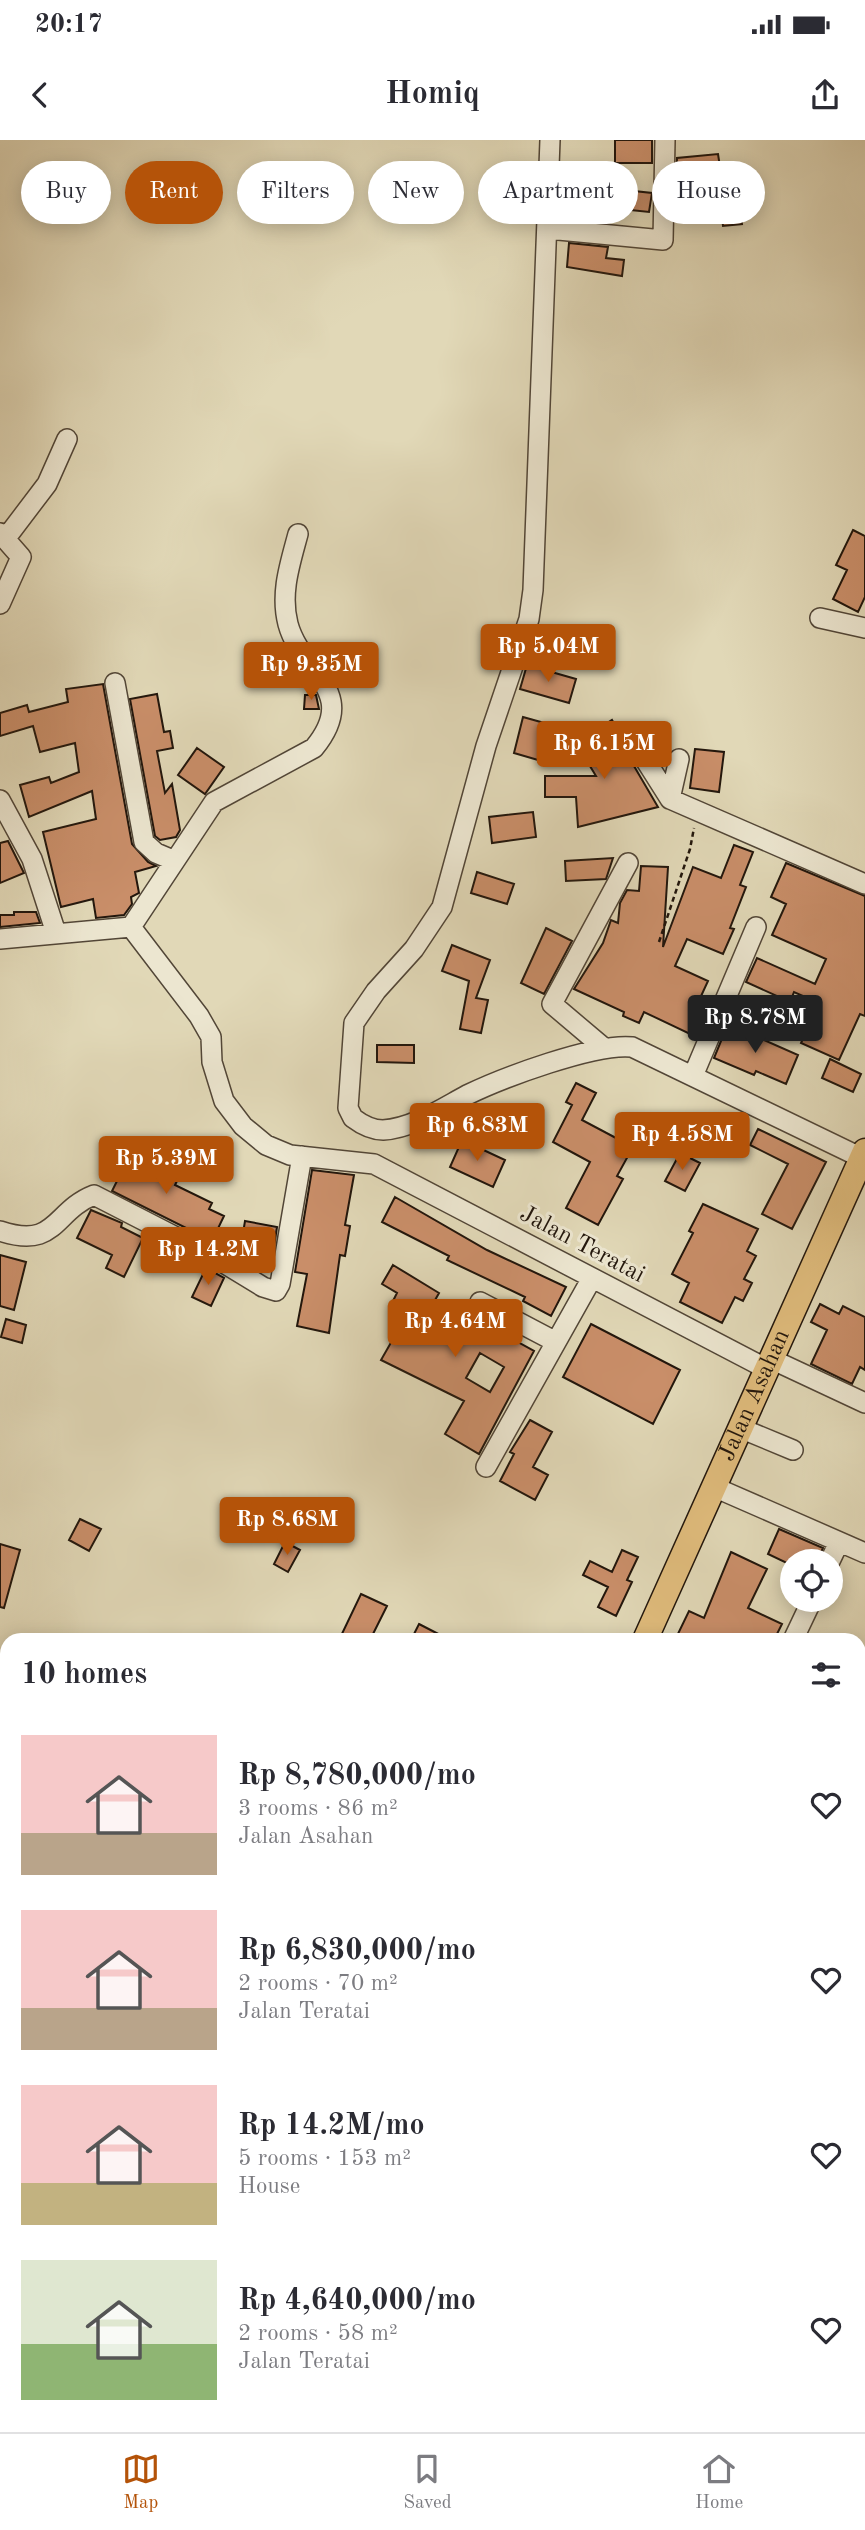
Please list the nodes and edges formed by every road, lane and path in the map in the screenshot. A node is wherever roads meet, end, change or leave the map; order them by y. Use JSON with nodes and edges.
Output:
{"nodes":[{"id":1,"x":550,"y":140,"type":"edge"},
{"id":2,"x":665,"y":140,"type":"edge"},
{"id":3,"x":548,"y":229,"type":"junction"},
{"id":4,"x":67,"y":439,"type":"dead end"},
{"id":5,"x":298,"y":534,"type":"dead end"},
{"id":6,"x":3,"y":535,"type":"edge"},
{"id":7,"x":0,"y":604,"type":"edge"},
{"id":8,"x":820,"y":618,"type":"dead end"},
{"id":9,"x":865,"y":628,"type":"edge"},
{"id":10,"x":115,"y":682,"type":"dead end"},
{"id":11,"x":634,"y":742,"type":"dead end"},
{"id":12,"x":679,"y":759,"type":"dead end"},
{"id":13,"x":670,"y":799,"type":"junction"},
{"id":14,"x":0,"y":800,"type":"edge"},
{"id":15,"x":696,"y":810,"type":"junction"},
{"id":16,"x":175,"y":861,"type":"junction"},
{"id":17,"x":628,"y":863,"type":"dead end"},
{"id":18,"x":865,"y":884,"type":"edge"},
{"id":19,"x":756,"y":927,"type":"dead end"},
{"id":20,"x":131,"y":928,"type":"junction"},
{"id":21,"x":56,"y":933,"type":"junction"},
{"id":22,"x":0,"y":939,"type":"edge"},
{"id":23,"x":659,"y":942,"type":"dead end"},
{"id":24,"x":604,"y":1048,"type":"junction"},
{"id":25,"x":693,"y":1076,"type":"junction"},
{"id":26,"x":863,"y":1155,"type":"edge"},
{"id":27,"x":302,"y":1156,"type":"junction"},
{"id":28,"x":0,"y":1230,"type":"edge"},
{"id":29,"x":592,"y":1278,"type":"junction"},
{"id":30,"x":480,"y":1302,"type":"dead end"},
{"id":31,"x":556,"y":1342,"type":"junction"},
{"id":32,"x":769,"y":1364,"type":"junction"},
{"id":33,"x":865,"y":1403,"type":"edge"},
{"id":34,"x":740,"y":1428,"type":"junction"},
{"id":35,"x":793,"y":1450,"type":"dead end"},
{"id":36,"x":486,"y":1467,"type":"dead end"},
{"id":37,"x":714,"y":1487,"type":"junction"},
{"id":38,"x":839,"y":1542,"type":"junction"},
{"id":39,"x":836,"y":1549,"type":"edge"},
{"id":40,"x":865,"y":1553,"type":"edge"},
{"id":41,"x":806,"y":1612,"type":"edge"},
{"id":42,"x":649,"y":1633,"type":"edge"},
{"id":43,"x":796,"y":1633,"type":"edge"}],
"edges":[{"from":1,"to":3,"type":"street"},
{"from":2,"to":3,"type":"street"},
{"from":3,"to":24,"type":"street"},
{"from":4,"to":6,"type":"street"},
{"from":5,"to":16,"type":"street"},
{"from":6,"to":7,"type":"street"},
{"from":8,"to":9,"type":"street"},
{"from":10,"to":16,"type":"street"},
{"from":11,"to":13,"type":"street"},
{"from":12,"to":13,"type":"street"},
{"from":13,"to":15,"type":"street"},
{"from":14,"to":21,"type":"street"},
{"from":15,"to":18,"type":"street"},
{"from":15,"to":23,"type":"path"},
{"from":16,"to":20,"type":"street"},
{"from":17,"to":24,"type":"street"},
{"from":19,"to":25,"type":"street"},
{"from":20,"to":21,"type":"street"},
{"from":20,"to":27,"type":"street"},
{"from":21,"to":22,"type":"street"},
{"from":24,"to":25,"type":"street"},
{"from":25,"to":26,"type":"street"},
{"from":26,"to":32,"type":"main road","name":"Jalan Asahan"},
{"from":27,"to":28,"type":"street"},
{"from":27,"to":29,"type":"street","name":"Jalan Teratai"},
{"from":29,"to":31,"type":"street"},
{"from":29,"to":32,"type":"street","name":"Jalan Teratai"},
{"from":30,"to":31,"type":"street"},
{"from":31,"to":36,"type":"street"},
{"from":32,"to":33,"type":"street","name":"Jalan Teratai"},
{"from":32,"to":34,"type":"main road","name":"Jalan Asahan"},
{"from":34,"to":35,"type":"street"},
{"from":34,"to":37,"type":"main road","name":"Jalan Asahan"},
{"from":37,"to":38,"type":"street"},
{"from":37,"to":42,"type":"main road","name":"Jalan Asahan"},
{"from":38,"to":39,"type":"street"},
{"from":38,"to":40,"type":"street"},
{"from":41,"to":43,"type":"street"}]}
